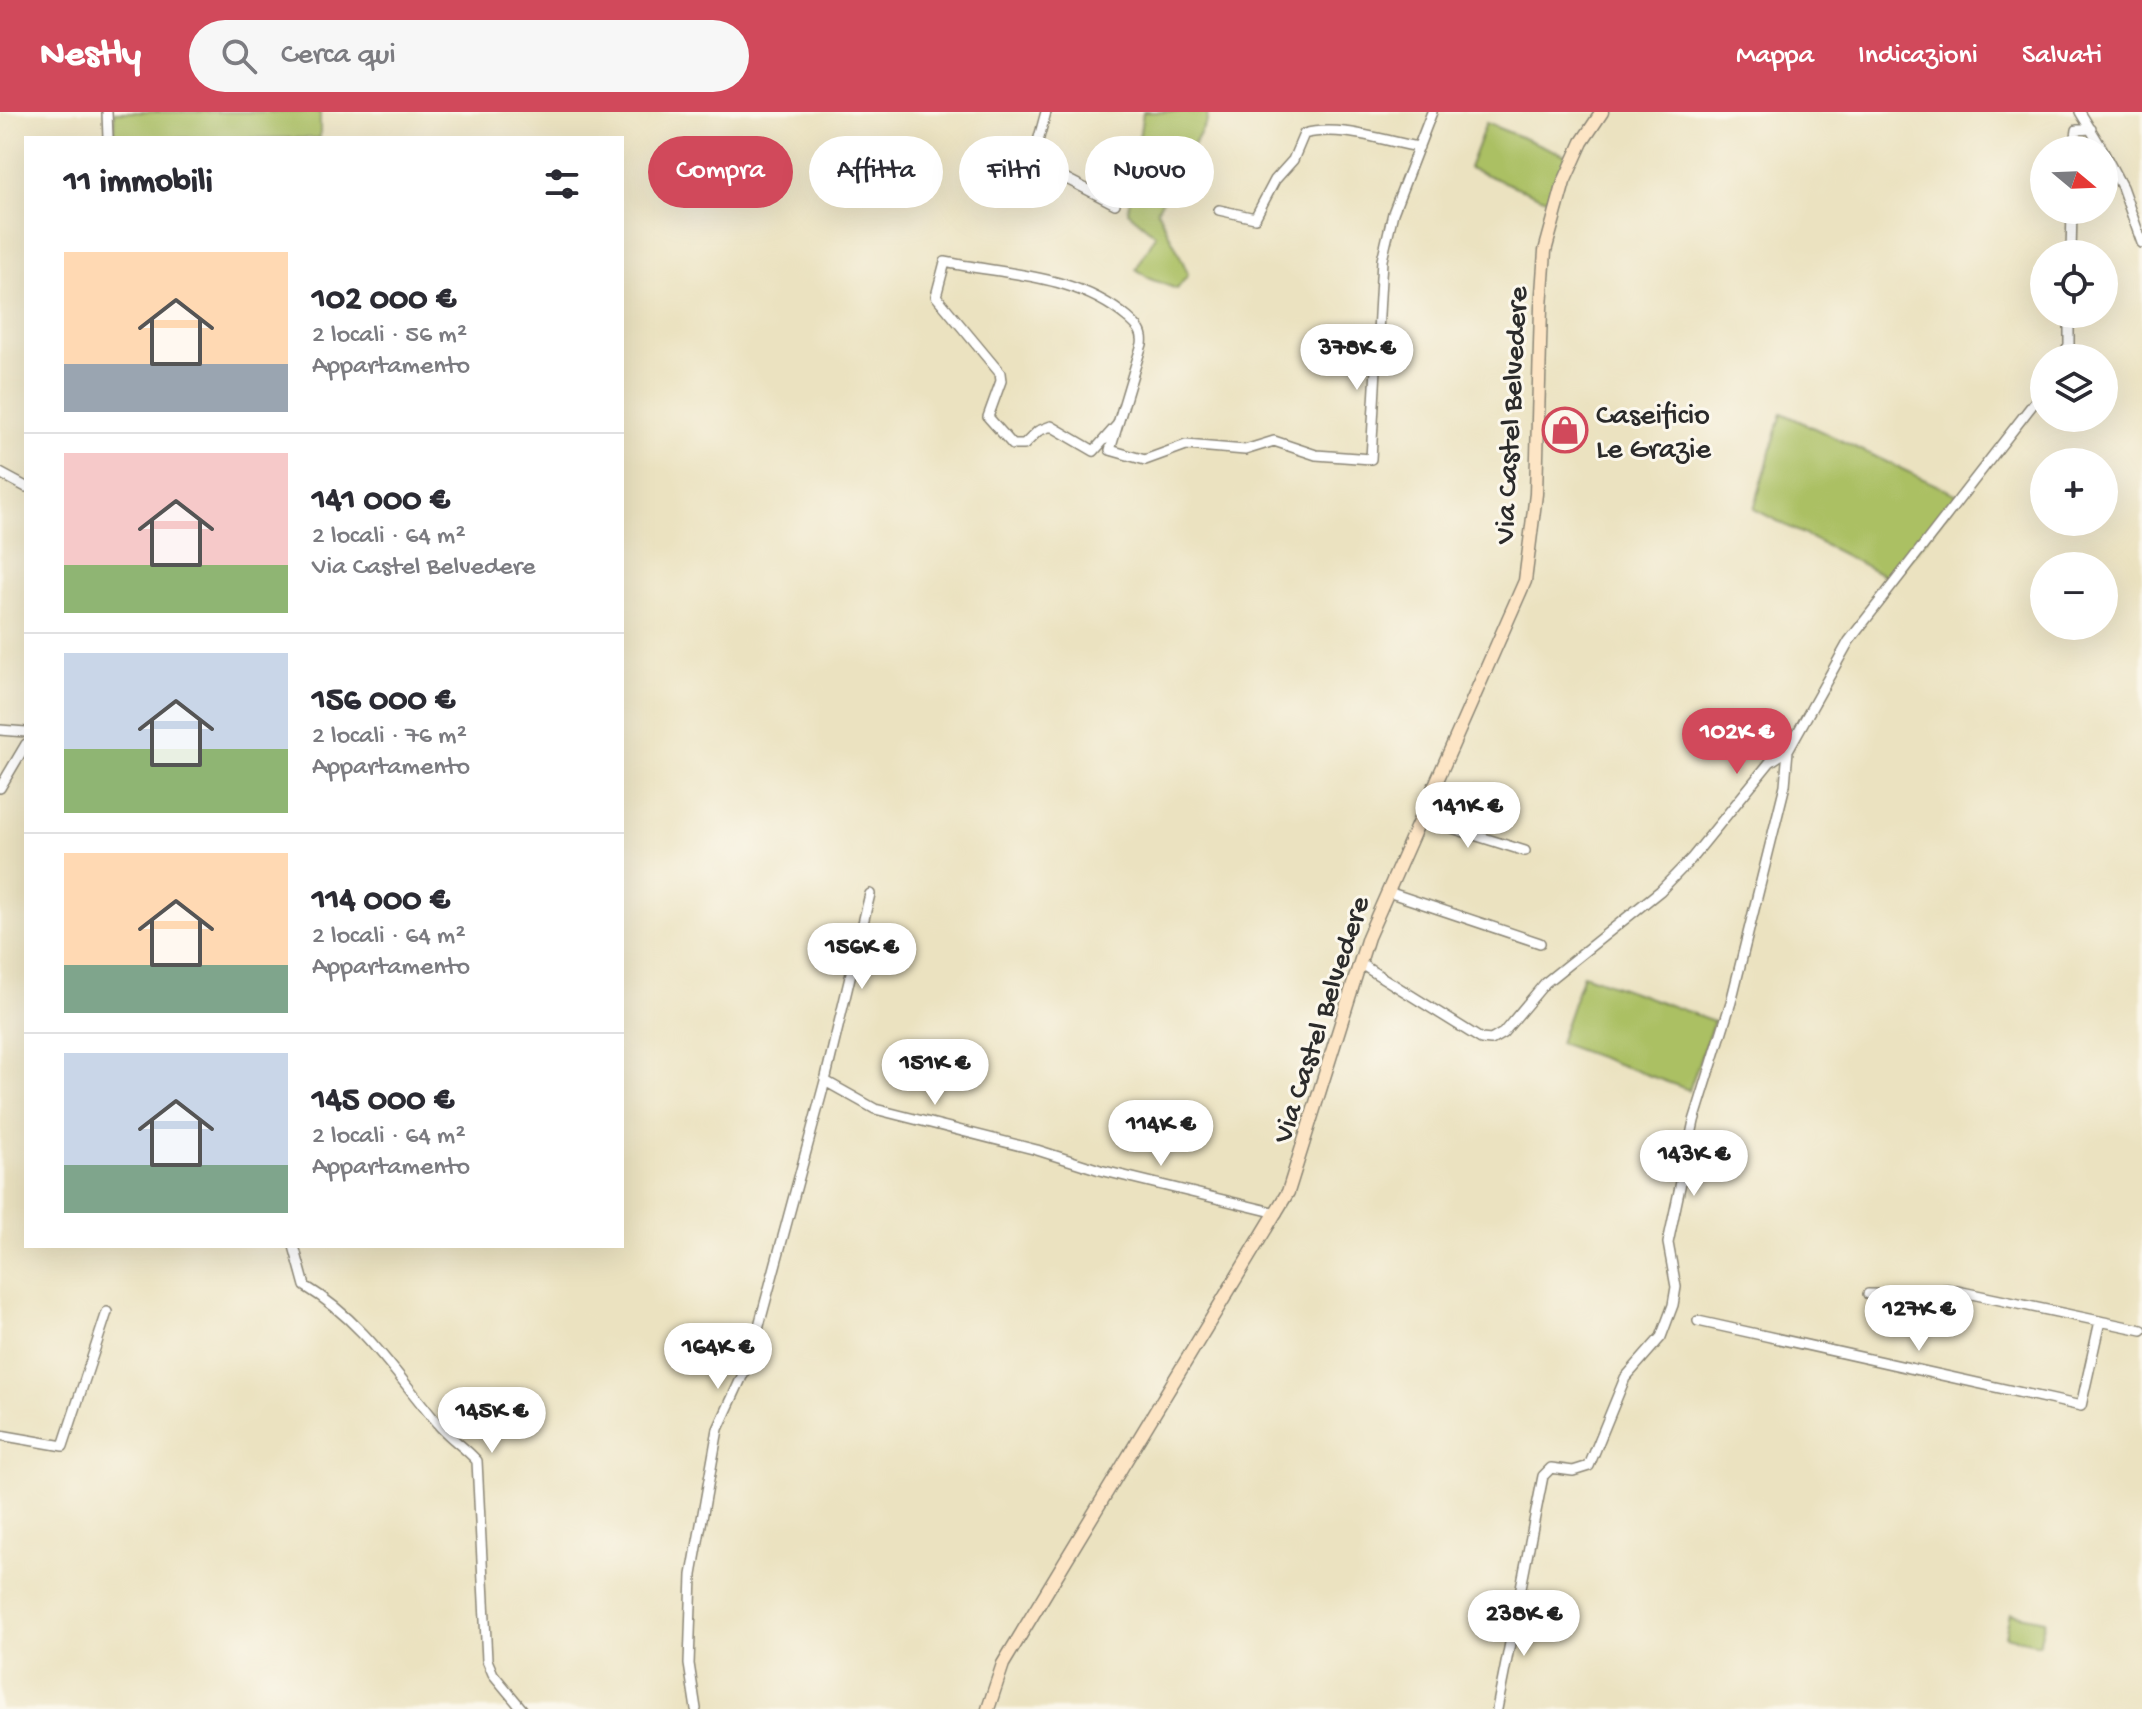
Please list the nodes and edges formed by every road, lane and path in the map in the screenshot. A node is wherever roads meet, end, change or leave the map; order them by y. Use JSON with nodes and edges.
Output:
{"nodes":[{"id":1,"x":107,"y":112,"type":"edge"},
{"id":2,"x":1046,"y":112,"type":"edge"},
{"id":3,"x":1432,"y":112,"type":"edge"},
{"id":4,"x":1602,"y":112,"type":"edge"},
{"id":5,"x":2080,"y":112,"type":"edge"},
{"id":6,"x":2091,"y":129,"type":"junction"},
{"id":7,"x":108,"y":136,"type":"edge"},
{"id":8,"x":2076,"y":136,"type":"edge"},
{"id":9,"x":2095,"y":136,"type":"edge"},
{"id":10,"x":1419,"y":147,"type":"junction"},
{"id":11,"x":2118,"y":179,"type":"edge"},
{"id":12,"x":1085,"y":188,"type":"edge"},
{"id":13,"x":1219,"y":210,"type":"dead end"},
{"id":14,"x":2142,"y":243,"type":"edge"},
{"id":15,"x":2030,"y":408,"type":"edge"},
{"id":16,"x":1118,"y":424,"type":"junction"},
{"id":17,"x":0,"y":473,"type":"edge"},
{"id":18,"x":24,"y":486,"type":"edge"},
{"id":19,"x":0,"y":730,"type":"edge"},
{"id":20,"x":24,"y":732,"type":"edge"},
{"id":21,"x":24,"y":747,"type":"edge"},
{"id":22,"x":1788,"y":750,"type":"junction"},
{"id":23,"x":0,"y":788,"type":"edge"},
{"id":24,"x":1420,"y":818,"type":"junction"},
{"id":25,"x":1525,"y":851,"type":"dead end"},
{"id":26,"x":1388,"y":892,"type":"junction"},
{"id":27,"x":870,"y":894,"type":"dead end"},
{"id":28,"x":1540,"y":943,"type":"dead end"},
{"id":29,"x":1359,"y":963,"type":"junction"},
{"id":30,"x":825,"y":1081,"type":"junction"},
{"id":31,"x":1277,"y":1213,"type":"junction"},
{"id":32,"x":295,"y":1248,"type":"edge"},
{"id":33,"x":1868,"y":1294,"type":"dead end"},
{"id":34,"x":107,"y":1312,"type":"dead end"},
{"id":35,"x":1698,"y":1321,"type":"dead end"},
{"id":36,"x":2100,"y":1321,"type":"junction"},
{"id":37,"x":2142,"y":1330,"type":"edge"},
{"id":38,"x":0,"y":1435,"type":"edge"},
{"id":39,"x":522,"y":1709,"type":"edge"},
{"id":40,"x":696,"y":1709,"type":"edge"},
{"id":41,"x":988,"y":1709,"type":"edge"},
{"id":42,"x":1497,"y":1709,"type":"edge"}],
"edges":[{"from":1,"to":7,"type":"street"},
{"from":2,"to":12,"type":"street"},
{"from":3,"to":10,"type":"street"},
{"from":4,"to":24,"type":"street","name":"Via Castel Belvedere"},
{"from":5,"to":6,"type":"street"},
{"from":6,"to":8,"type":"street"},
{"from":6,"to":9,"type":"street"},
{"from":10,"to":13,"type":"street"},
{"from":10,"to":16,"type":"street"},
{"from":11,"to":14,"type":"street"},
{"from":15,"to":22,"type":"street"},
{"from":16,"to":16,"type":"street"},
{"from":17,"to":18,"type":"street"},
{"from":19,"to":20,"type":"street"},
{"from":21,"to":23,"type":"street"},
{"from":22,"to":29,"type":"street"},
{"from":22,"to":42,"type":"street"},
{"from":24,"to":25,"type":"street"},
{"from":24,"to":26,"type":"street","name":"Via Castel Belvedere"},
{"from":26,"to":28,"type":"street"},
{"from":26,"to":29,"type":"street","name":"Via Castel Belvedere"},
{"from":27,"to":30,"type":"street"},
{"from":29,"to":31,"type":"street","name":"Via Castel Belvedere"},
{"from":30,"to":31,"type":"street"},
{"from":30,"to":40,"type":"street"},
{"from":31,"to":41,"type":"street","name":"Via Castel Belvedere"},
{"from":32,"to":39,"type":"street"},
{"from":33,"to":36,"type":"street"},
{"from":34,"to":38,"type":"street"},
{"from":35,"to":36,"type":"street"},
{"from":36,"to":37,"type":"street"}]}
